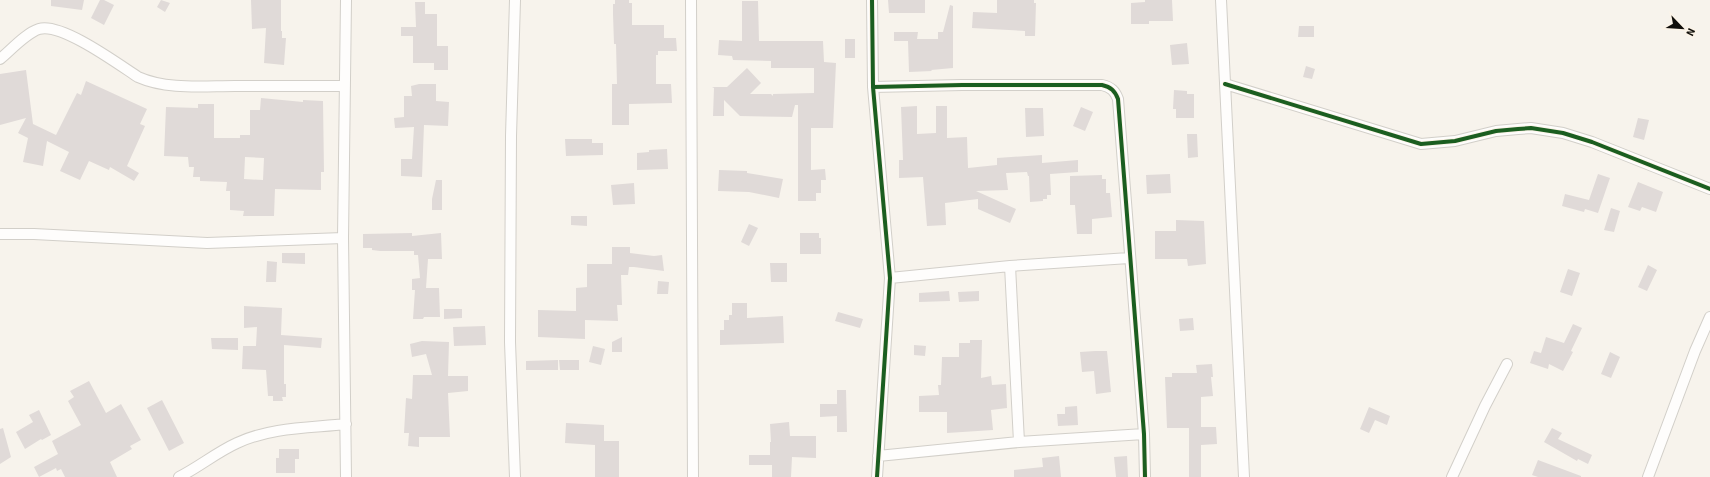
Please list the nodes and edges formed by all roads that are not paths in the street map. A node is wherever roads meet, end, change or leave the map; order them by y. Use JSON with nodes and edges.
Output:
{"nodes":[{"id":1,"x":346,"y":0,"type":"edge"},
{"id":2,"x":515,"y":0,"type":"edge"},
{"id":3,"x":691,"y":0,"type":"edge"},
{"id":4,"x":872,"y":0,"type":"edge"},
{"id":5,"x":1221,"y":0,"type":"edge"},
{"id":6,"x":0,"y":59,"type":"edge"},
{"id":7,"x":1225,"y":84,"type":"junction"},
{"id":8,"x":345,"y":86,"type":"junction"},
{"id":9,"x":873,"y":87,"type":"junction"},
{"id":10,"x":1710,"y":189,"type":"edge"},
{"id":11,"x":0,"y":234,"type":"edge"},
{"id":12,"x":344,"y":238,"type":"junction"},
{"id":13,"x":1129,"y":258,"type":"junction"},
{"id":14,"x":1010,"y":266,"type":"junction"},
{"id":15,"x":890,"y":278,"type":"junction"},
{"id":16,"x":1710,"y":317,"type":"edge"},
{"id":17,"x":1507,"y":364,"type":"dead end"},
{"id":18,"x":346,"y":424,"type":"junction"},
{"id":19,"x":1144,"y":434,"type":"junction"},
{"id":20,"x":1019,"y":442,"type":"junction"},
{"id":21,"x":878,"y":456,"type":"junction"},
{"id":22,"x":179,"y":477,"type":"edge"},
{"id":23,"x":346,"y":477,"type":"edge"},
{"id":24,"x":515,"y":477,"type":"edge"},
{"id":25,"x":693,"y":477,"type":"edge"},
{"id":26,"x":877,"y":477,"type":"edge"},
{"id":27,"x":1145,"y":477,"type":"edge"},
{"id":28,"x":1244,"y":477,"type":"edge"},
{"id":29,"x":1452,"y":477,"type":"edge"},
{"id":30,"x":1648,"y":477,"type":"edge"}],
"edges":[{"from":1,"to":8,"type":"street"},
{"from":2,"to":24,"type":"street"},
{"from":3,"to":25,"type":"street"},
{"from":4,"to":9,"type":"street"},
{"from":5,"to":7,"type":"street"},
{"from":6,"to":8,"type":"street"},
{"from":7,"to":10,"type":"street"},
{"from":7,"to":28,"type":"street"},
{"from":8,"to":12,"type":"street"},
{"from":9,"to":13,"type":"street"},
{"from":9,"to":15,"type":"street"},
{"from":11,"to":12,"type":"street"},
{"from":12,"to":18,"type":"street"},
{"from":13,"to":14,"type":"street"},
{"from":13,"to":19,"type":"street"},
{"from":14,"to":15,"type":"street"},
{"from":14,"to":20,"type":"street"},
{"from":15,"to":21,"type":"street"},
{"from":16,"to":30,"type":"street"},
{"from":17,"to":29,"type":"street"},
{"from":18,"to":22,"type":"street"},
{"from":18,"to":23,"type":"street"},
{"from":19,"to":20,"type":"street"},
{"from":19,"to":27,"type":"street"},
{"from":20,"to":21,"type":"street"},
{"from":21,"to":26,"type":"street"}]}
